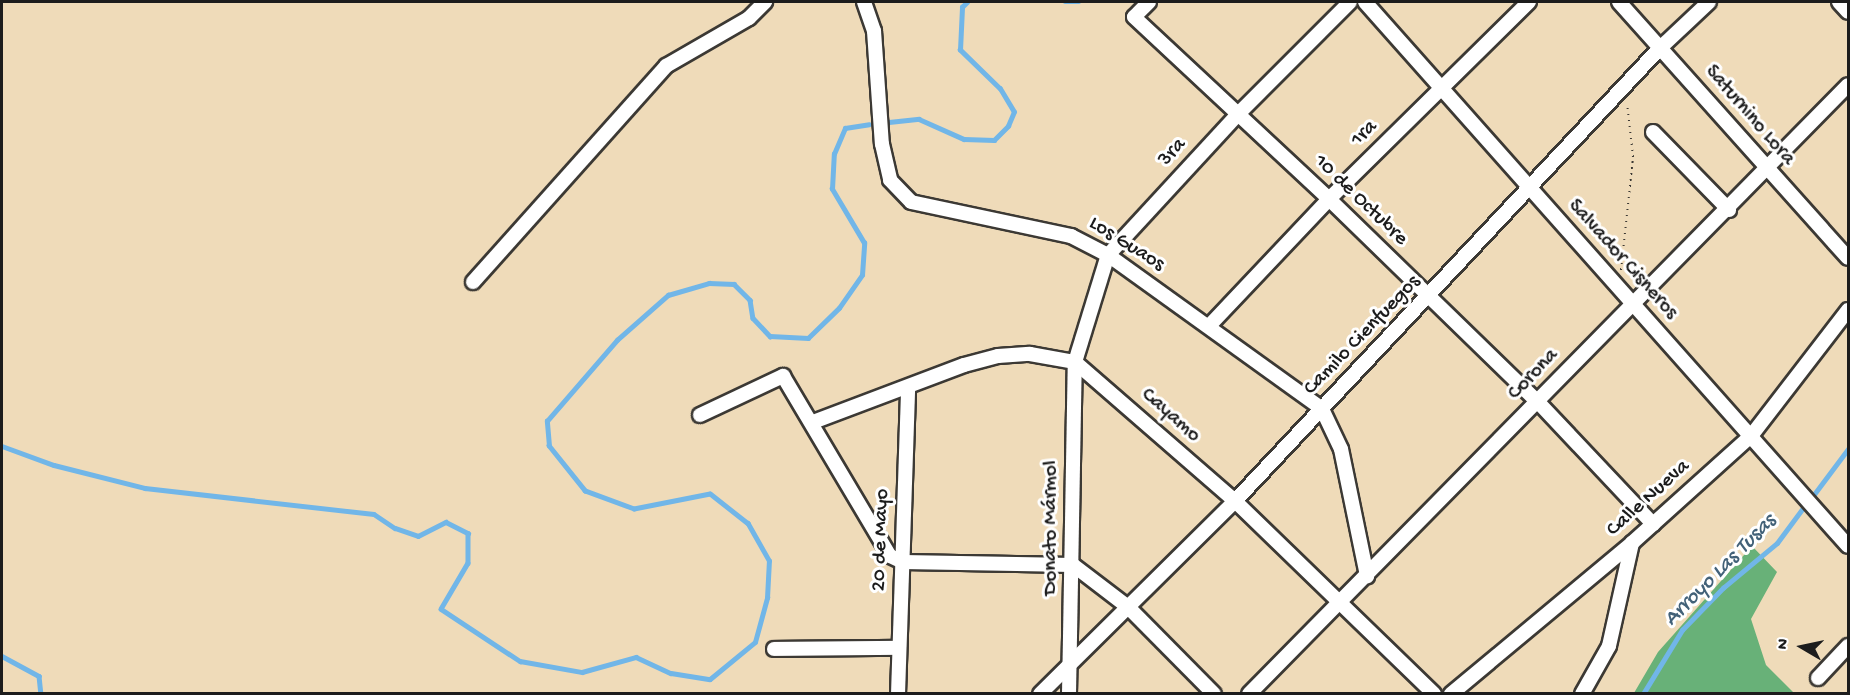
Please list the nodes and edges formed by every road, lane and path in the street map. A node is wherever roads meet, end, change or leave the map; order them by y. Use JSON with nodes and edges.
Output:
{"nodes":[{"id":1,"x":765,"y":2,"type":"edge"},
{"id":2,"x":864,"y":2,"type":"edge"},
{"id":3,"x":1149,"y":2,"type":"edge"},
{"id":4,"x":1350,"y":2,"type":"edge"},
{"id":5,"x":1365,"y":2,"type":"edge"},
{"id":6,"x":1529,"y":2,"type":"edge"},
{"id":7,"x":1618,"y":2,"type":"edge"},
{"id":8,"x":1709,"y":2,"type":"edge"},
{"id":9,"x":1839,"y":2,"type":"edge"},
{"id":10,"x":1848,"y":12,"type":"edge"},
{"id":11,"x":1660,"y":48,"type":"junction"},
{"id":12,"x":1848,"y":85,"type":"edge"},
{"id":13,"x":1624,"y":87,"type":"junction"},
{"id":14,"x":1442,"y":89,"type":"junction"},
{"id":15,"x":1238,"y":114,"type":"junction"},
{"id":16,"x":1653,"y":132,"type":"dead end"},
{"id":17,"x":1768,"y":171,"type":"junction"},
{"id":18,"x":1529,"y":187,"type":"junction"},
{"id":19,"x":1329,"y":199,"type":"junction"},
{"id":20,"x":1729,"y":210,"type":"junction"},
{"id":21,"x":1108,"y":255,"type":"junction"},
{"id":22,"x":1848,"y":258,"type":"edge"},
{"id":23,"x":472,"y":282,"type":"dead end"},
{"id":24,"x":1619,"y":288,"type":"junction"},
{"id":25,"x":1428,"y":298,"type":"junction"},
{"id":26,"x":1633,"y":304,"type":"junction"},
{"id":27,"x":1848,"y":310,"type":"edge"},
{"id":28,"x":1209,"y":326,"type":"junction"},
{"id":29,"x":1075,"y":362,"type":"junction"},
{"id":30,"x":908,"y":388,"type":"junction"},
{"id":31,"x":1538,"y":402,"type":"junction"},
{"id":32,"x":1322,"y":409,"type":"junction"},
{"id":33,"x":700,"y":415,"type":"dead end"},
{"id":34,"x":813,"y":422,"type":"junction"},
{"id":35,"x":1750,"y":436,"type":"junction"},
{"id":36,"x":1235,"y":501,"type":"junction"},
{"id":37,"x":1653,"y":524,"type":"junction"},
{"id":38,"x":1632,"y":543,"type":"junction"},
{"id":39,"x":1848,"y":546,"type":"edge"},
{"id":40,"x":903,"y":562,"type":"junction"},
{"id":41,"x":1073,"y":565,"type":"junction"},
{"id":42,"x":1367,"y":576,"type":"junction"},
{"id":43,"x":1341,"y":603,"type":"junction"},
{"id":44,"x":1128,"y":607,"type":"junction"},
{"id":45,"x":1848,"y":646,"type":"edge"},
{"id":46,"x":898,"y":648,"type":"junction"},
{"id":47,"x":774,"y":649,"type":"dead end"},
{"id":48,"x":1070,"y":666,"type":"junction"},
{"id":49,"x":1818,"y":678,"type":"dead end"},
{"id":50,"x":898,"y":693,"type":"edge"},
{"id":51,"x":1040,"y":693,"type":"edge"},
{"id":52,"x":1069,"y":693,"type":"edge"},
{"id":53,"x":1214,"y":693,"type":"edge"},
{"id":54,"x":1249,"y":693,"type":"edge"},
{"id":55,"x":1434,"y":693,"type":"edge"},
{"id":56,"x":1451,"y":693,"type":"edge"},
{"id":57,"x":1582,"y":693,"type":"edge"}],
"edges":[{"from":1,"to":23,"type":"street"},
{"from":2,"to":21,"type":"street","name":"Los Guaos"},
{"from":3,"to":15,"type":"street","name":"10 de Octubre"},
{"from":4,"to":15,"type":"street","name":"3ra"},
{"from":5,"to":14,"type":"street","name":"Salvador Cisneros"},
{"from":6,"to":14,"type":"street","name":"1ra"},
{"from":7,"to":11,"type":"street","name":"Saturnino Lora"},
{"from":8,"to":11,"type":"street","name":"Camilo Cienfuegos"},
{"from":9,"to":10,"type":"street"},
{"from":11,"to":13,"type":"street","name":"Camilo Cienfuegos"},
{"from":11,"to":17,"type":"street","name":"Saturnino Lora"},
{"from":12,"to":17,"type":"street","name":"Corona"},
{"from":13,"to":18,"type":"street","name":"Camilo Cienfuegos"},
{"from":13,"to":24,"type":"path"},
{"from":14,"to":18,"type":"street","name":"Salvador Cisneros"},
{"from":14,"to":19,"type":"street","name":"1ra"},
{"from":15,"to":19,"type":"street","name":"10 de Octubre"},
{"from":15,"to":21,"type":"street","name":"3ra"},
{"from":16,"to":20,"type":"street"},
{"from":17,"to":20,"type":"street","name":"Corona"},
{"from":17,"to":22,"type":"street","name":"Saturnino Lora"},
{"from":18,"to":24,"type":"street","name":"Salvador Cisneros"},
{"from":18,"to":25,"type":"street","name":"Camilo Cienfuegos"},
{"from":19,"to":25,"type":"street","name":"10 de Octubre"},
{"from":19,"to":28,"type":"street","name":"1ra"},
{"from":20,"to":26,"type":"street","name":"Corona"},
{"from":21,"to":28,"type":"street","name":"Los Guaos"},
{"from":21,"to":29,"type":"street","name":"3ra"},
{"from":24,"to":26,"type":"street","name":"Salvador Cisneros"},
{"from":25,"to":31,"type":"street","name":"10 de Octubre"},
{"from":25,"to":32,"type":"street","name":"Camilo Cienfuegos"},
{"from":26,"to":31,"type":"street","name":"Corona"},
{"from":26,"to":35,"type":"street","name":"Salvador Cisneros"},
{"from":27,"to":35,"type":"street","name":"Calle Nueva"},
{"from":28,"to":32,"type":"street","name":"Los Guaos"},
{"from":29,"to":30,"type":"street"},
{"from":29,"to":36,"type":"street","name":"Cayamo"},
{"from":29,"to":41,"type":"street","name":"Donato Mármol"},
{"from":30,"to":34,"type":"street"},
{"from":30,"to":40,"type":"street","name":"20 de Mayo"},
{"from":31,"to":37,"type":"street","name":"10 de Octubre"},
{"from":31,"to":42,"type":"street","name":"Corona"},
{"from":32,"to":36,"type":"street","name":"Camilo Cienfuegos"},
{"from":32,"to":42,"type":"street","name":"Los Guaos"},
{"from":33,"to":34,"type":"street"},
{"from":34,"to":40,"type":"street"},
{"from":35,"to":37,"type":"street","name":"Calle Nueva"},
{"from":35,"to":39,"type":"street","name":"Salvador Cisneros"},
{"from":36,"to":43,"type":"street","name":"Cayamo"},
{"from":36,"to":44,"type":"street","name":"Camilo Cienfuegos"},
{"from":37,"to":38,"type":"street","name":"Calle Nueva"},
{"from":38,"to":56,"type":"street","name":"Calle Nueva"},
{"from":38,"to":57,"type":"street"},
{"from":40,"to":41,"type":"street"},
{"from":40,"to":46,"type":"street","name":"20 de Mayo"},
{"from":41,"to":44,"type":"street"},
{"from":41,"to":48,"type":"street","name":"Donato Mármol"},
{"from":42,"to":43,"type":"street","name":"Corona"},
{"from":43,"to":54,"type":"street","name":"Corona"},
{"from":43,"to":55,"type":"street","name":"Cayamo"},
{"from":44,"to":48,"type":"street","name":"Camilo Cienfuegos"},
{"from":44,"to":53,"type":"street"},
{"from":45,"to":49,"type":"street"},
{"from":46,"to":47,"type":"street"},
{"from":46,"to":50,"type":"street","name":"20 de Mayo"},
{"from":48,"to":51,"type":"street","name":"Camilo Cienfuegos"},
{"from":48,"to":52,"type":"street","name":"Donato Mármol"}]}
